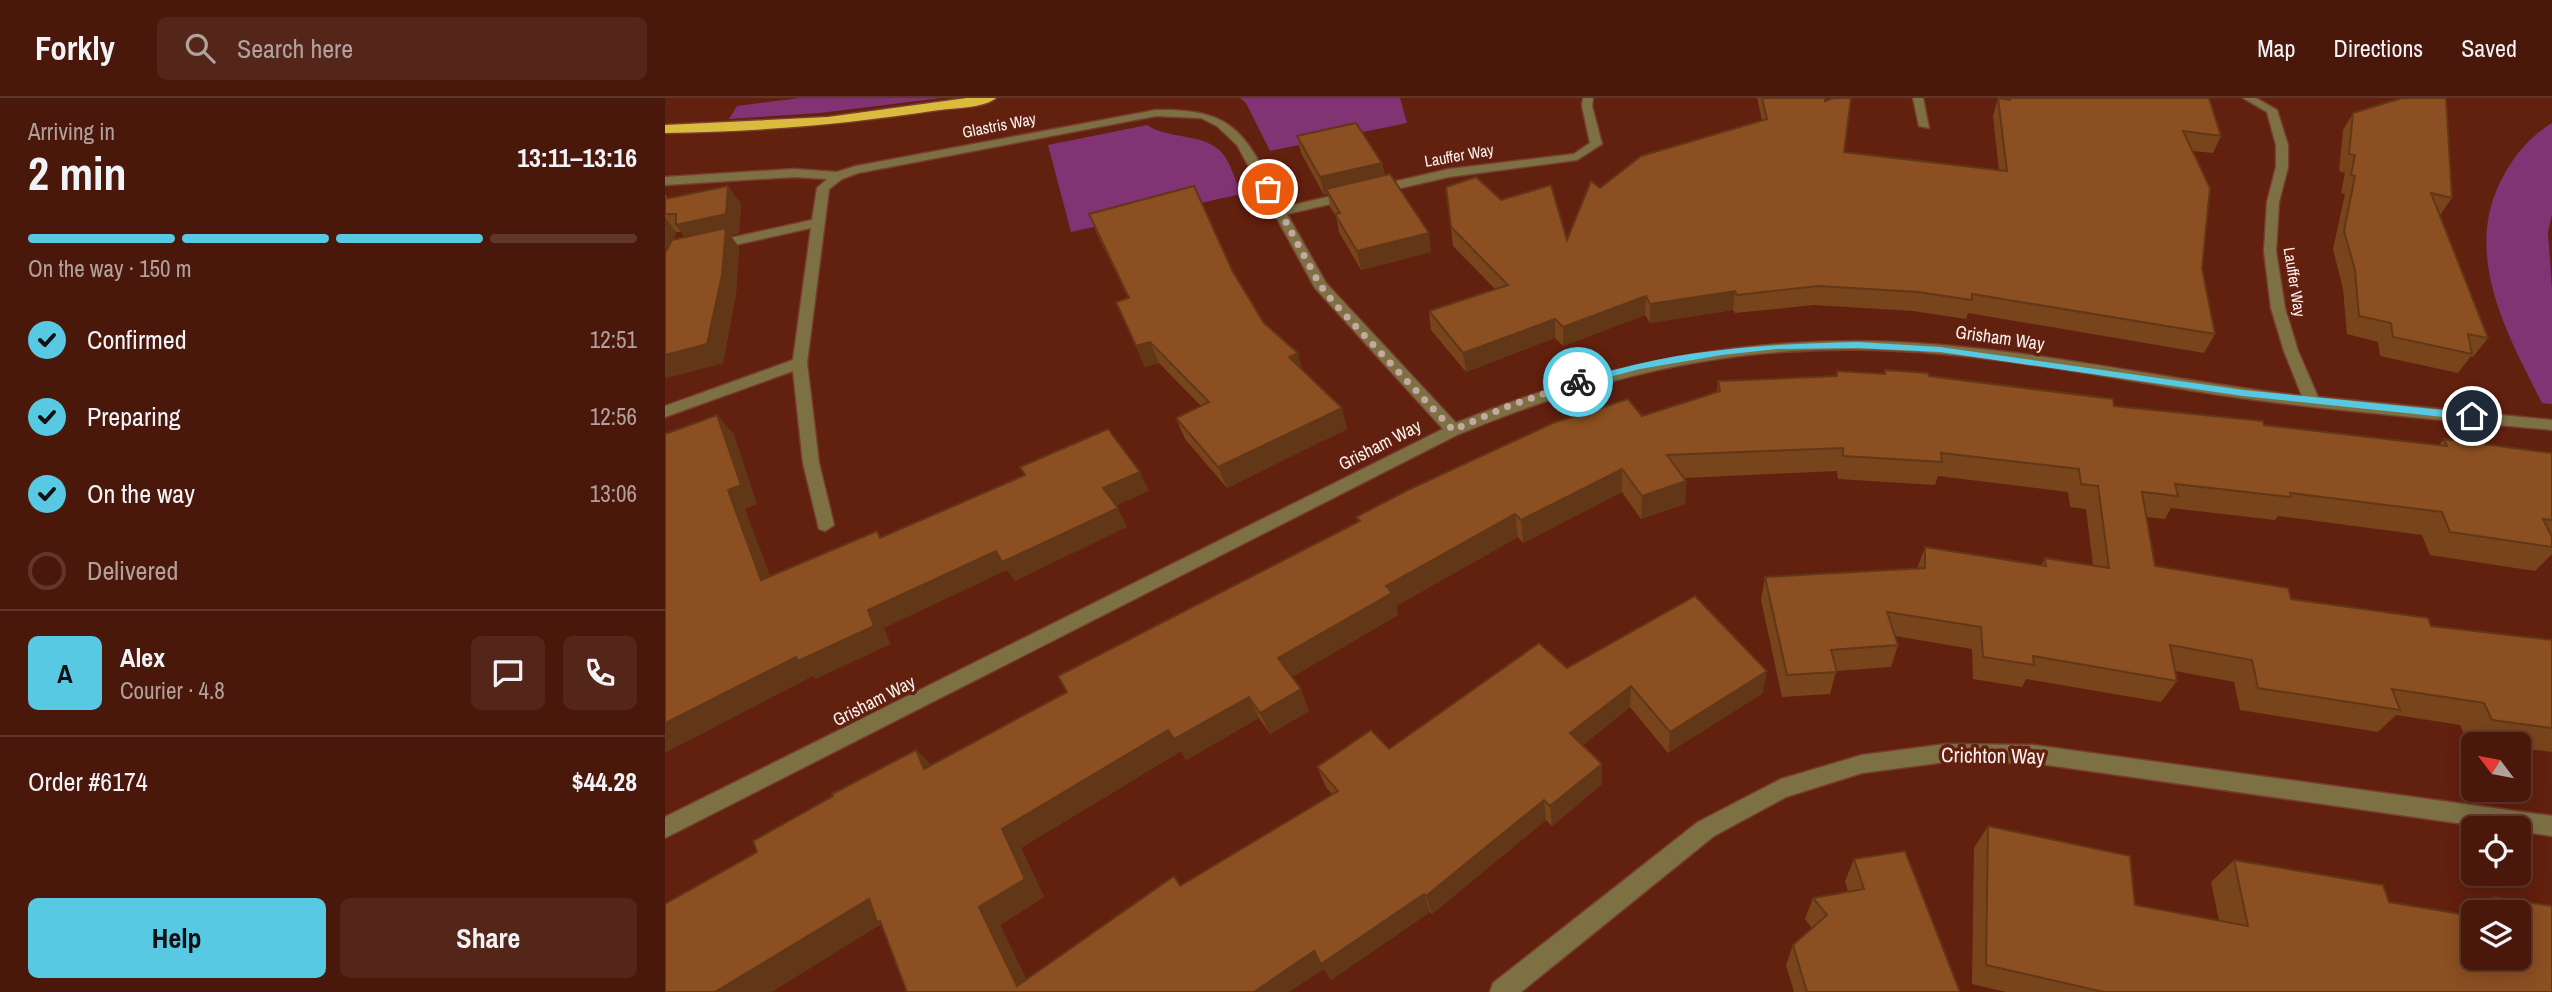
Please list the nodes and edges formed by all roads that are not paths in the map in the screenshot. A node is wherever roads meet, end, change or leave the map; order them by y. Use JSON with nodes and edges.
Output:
{"nodes":[{"id":1,"x":990,"y":98,"type":"edge"},
{"id":2,"x":1588,"y":98,"type":"edge"},
{"id":3,"x":1919,"y":98,"type":"edge"},
{"id":4,"x":2248,"y":98,"type":"edge"},
{"id":5,"x":1925,"y":126,"type":"dead end"},
{"id":6,"x":665,"y":129,"type":"edge"},
{"id":7,"x":838,"y":176,"type":"junction"},
{"id":8,"x":665,"y":181,"type":"edge"},
{"id":9,"x":1280,"y":212,"type":"junction"},
{"id":10,"x":818,"y":223,"type":"junction"},
{"id":11,"x":703,"y":248,"type":"edge"},
{"id":12,"x":800,"y":363,"type":"junction"},
{"id":13,"x":2311,"y":400,"type":"junction"},
{"id":14,"x":665,"y":412,"type":"edge"},
{"id":15,"x":2552,"y":425,"type":"edge"},
{"id":16,"x":1453,"y":430,"type":"junction"},
{"id":17,"x":825,"y":525,"type":"dead end"},
{"id":18,"x":2552,"y":826,"type":"edge"},
{"id":19,"x":665,"y":828,"type":"edge"},
{"id":20,"x":1501,"y":992,"type":"edge"}],
"edges":[{"from":1,"to":6,"type":"highway"},
{"from":2,"to":9,"type":"street","name":"Lauffer Way"},
{"from":3,"to":5,"type":"street"},
{"from":4,"to":13,"type":"street","name":"Lauffer Way"},
{"from":7,"to":8,"type":"street","name":"Glastris Way"},
{"from":7,"to":9,"type":"street","name":"Glastris Way"},
{"from":7,"to":10,"type":"street"},
{"from":9,"to":16,"type":"street","name":"Glastris Way"},
{"from":10,"to":11,"type":"street"},
{"from":10,"to":12,"type":"street"},
{"from":12,"to":14,"type":"street"},
{"from":12,"to":17,"type":"street"},
{"from":13,"to":15,"type":"street","name":"Grisham Way"},
{"from":13,"to":16,"type":"street","name":"Grisham Way"},
{"from":16,"to":19,"type":"street","name":"Grisham Way"},
{"from":18,"to":20,"type":"street","name":"Crichton Way"}]}
